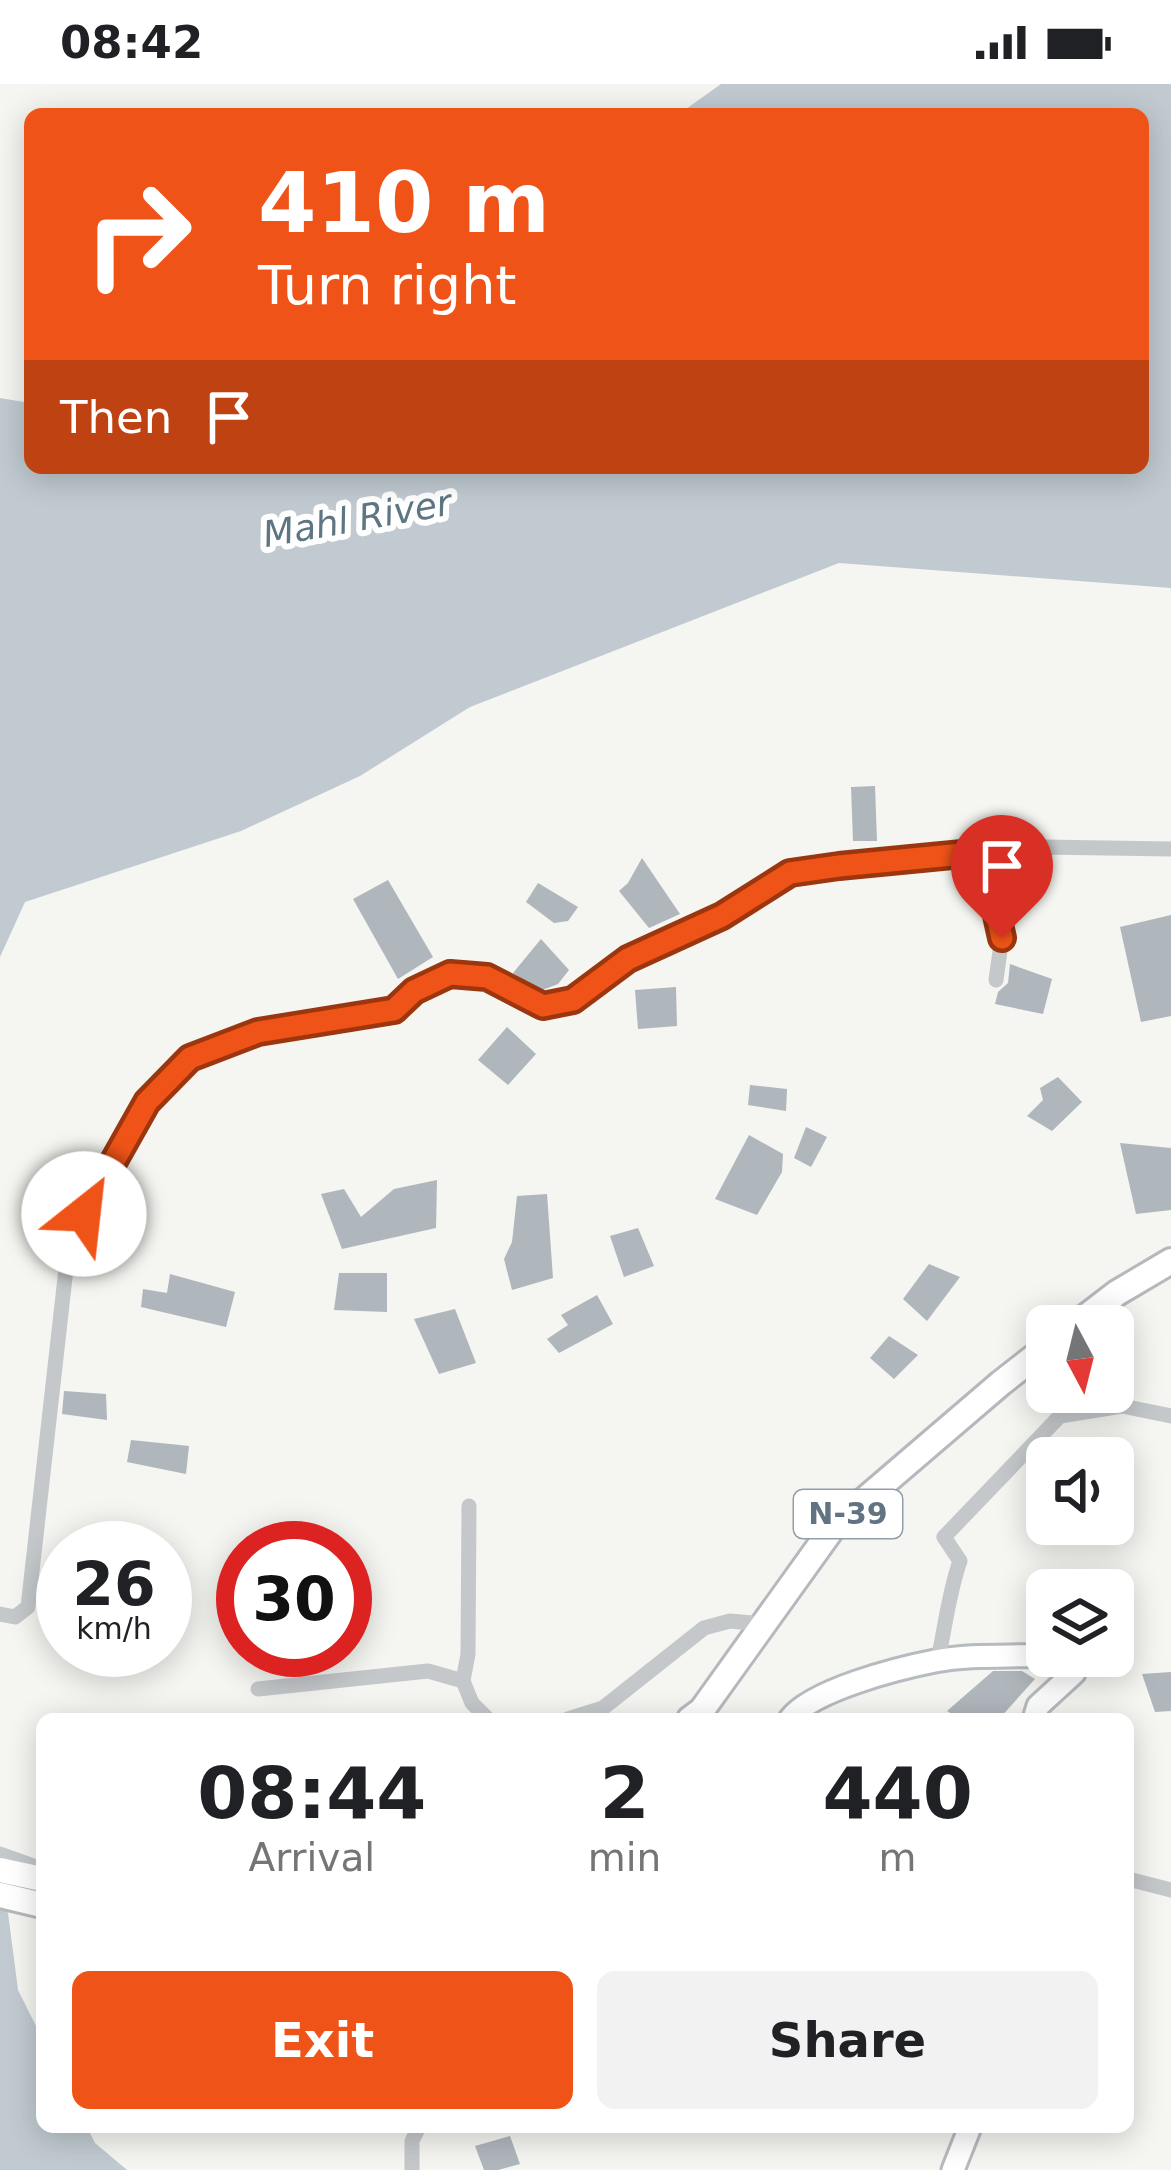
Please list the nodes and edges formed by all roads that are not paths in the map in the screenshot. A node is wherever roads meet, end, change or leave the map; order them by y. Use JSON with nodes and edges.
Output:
{"nodes":[{"id":1,"x":1171,"y":849,"type":"edge"},
{"id":2,"x":983,"y":852,"type":"junction"},
{"id":3,"x":996,"y":980,"type":"dead end"},
{"id":4,"x":1171,"y":1261,"type":"edge"},
{"id":5,"x":1101,"y":1305,"type":"edge"},
{"id":6,"x":1026,"y":1364,"type":"edge"},
{"id":7,"x":1171,"y":1417,"type":"edge"},
{"id":8,"x":469,"y":1506,"type":"dead end"},
{"id":9,"x":0,"y":1614,"type":"edge"},
{"id":10,"x":763,"y":1624,"type":"junction"},
{"id":11,"x":1026,"y":1656,"type":"edge"},
{"id":12,"x":938,"y":1660,"type":"junction"},
{"id":13,"x":1070,"y":1677,"type":"edge"},
{"id":14,"x":463,"y":1681,"type":"junction"},
{"id":15,"x":259,"y":1689,"type":"dead end"},
{"id":16,"x":482,"y":1713,"type":"edge"},
{"id":17,"x":587,"y":1713,"type":"edge"},
{"id":18,"x":698,"y":1713,"type":"edge"},
{"id":19,"x":794,"y":1713,"type":"edge"},
{"id":20,"x":1036,"y":1713,"type":"edge"},
{"id":21,"x":0,"y":1854,"type":"edge"},
{"id":22,"x":36,"y":1867,"type":"edge"},
{"id":23,"x":0,"y":1870,"type":"edge"},
{"id":24,"x":36,"y":1879,"type":"edge"},
{"id":25,"x":1134,"y":1881,"type":"edge"},
{"id":26,"x":1171,"y":1890,"type":"edge"},
{"id":27,"x":0,"y":1895,"type":"edge"},
{"id":28,"x":36,"y":1904,"type":"edge"},
{"id":29,"x":416,"y":2133,"type":"edge"},
{"id":30,"x":968,"y":2133,"type":"edge"},
{"id":31,"x":412,"y":2170,"type":"edge"},
{"id":32,"x":953,"y":2170,"type":"edge"}],
"edges":[{"from":1,"to":2,"type":"street"},
{"from":2,"to":3,"type":"street"},
{"from":2,"to":9,"type":"street"},
{"from":4,"to":5,"type":"main road"},
{"from":6,"to":10,"type":"main road","number":"N-39"},
{"from":7,"to":12,"type":"street"},
{"from":8,"to":14,"type":"street"},
{"from":10,"to":17,"type":"street"},
{"from":10,"to":18,"type":"main road","number":"N-39"},
{"from":11,"to":12,"type":"main road"},
{"from":12,"to":19,"type":"main road"},
{"from":13,"to":20,"type":"main road"},
{"from":14,"to":15,"type":"street"},
{"from":14,"to":16,"type":"street"},
{"from":21,"to":22,"type":"street"},
{"from":23,"to":24,"type":"main road"},
{"from":25,"to":26,"type":"street"},
{"from":27,"to":28,"type":"main road"},
{"from":29,"to":31,"type":"street"},
{"from":30,"to":32,"type":"main road"}]}
